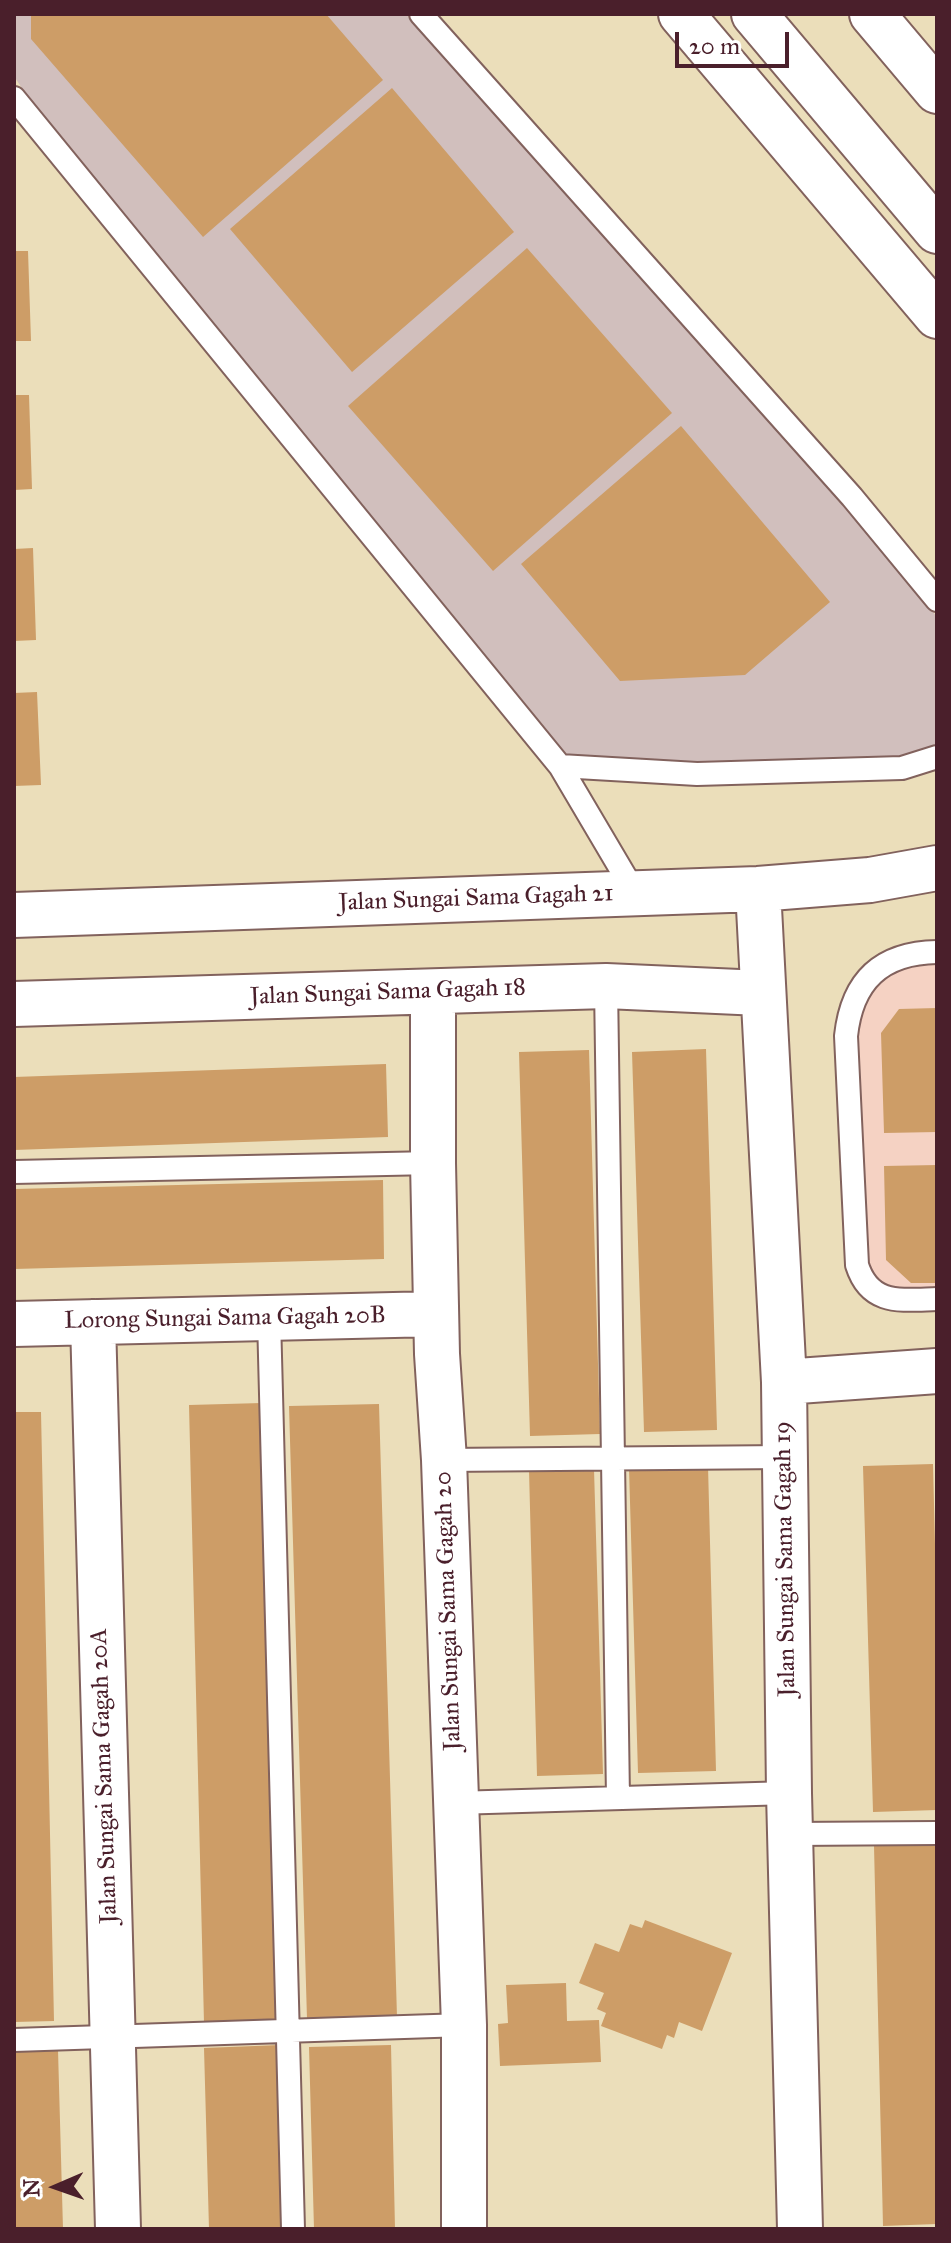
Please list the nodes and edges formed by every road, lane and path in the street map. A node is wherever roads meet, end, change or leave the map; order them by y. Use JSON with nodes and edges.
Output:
{"nodes":[{"id":1,"x":421,"y":14,"type":"edge"},
{"id":2,"x":681,"y":14,"type":"edge"},
{"id":3,"x":754,"y":14,"type":"edge"},
{"id":4,"x":872,"y":14,"type":"edge"},
{"id":5,"x":937,"y":91,"type":"edge"},
{"id":6,"x":14,"y":98,"type":"edge"},
{"id":7,"x":937,"y":231,"type":"edge"},
{"id":8,"x":934,"y":313,"type":"edge"},
{"id":9,"x":937,"y":600,"type":"edge"},
{"id":10,"x":937,"y":757,"type":"edge"},
{"id":11,"x":560,"y":766,"type":"junction"},
{"id":12,"x":937,"y":868,"type":"edge"},
{"id":13,"x":758,"y":889,"type":"junction"},
{"id":14,"x":635,"y":893,"type":"junction"},
{"id":15,"x":14,"y":915,"type":"edge"},
{"id":16,"x":937,"y":952,"type":"edge"},
{"id":17,"x":606,"y":986,"type":"junction"},
{"id":18,"x":433,"y":992,"type":"junction"},
{"id":19,"x":761,"y":993,"type":"junction"},
{"id":20,"x":14,"y":1004,"type":"edge"},
{"id":21,"x":433,"y":1163,"type":"junction"},
{"id":22,"x":14,"y":1172,"type":"edge"},
{"id":23,"x":937,"y":1299,"type":"edge"},
{"id":24,"x":436,"y":1314,"type":"junction"},
{"id":25,"x":269,"y":1318,"type":"junction"},
{"id":26,"x":93,"y":1322,"type":"junction"},
{"id":27,"x":14,"y":1324,"type":"edge"},
{"id":28,"x":937,"y":1371,"type":"edge"},
{"id":29,"x":784,"y":1382,"type":"junction"},
{"id":30,"x":785,"y":1457,"type":"junction"},
{"id":31,"x":615,"y":1458,"type":"junction"},
{"id":32,"x":444,"y":1460,"type":"junction"},
{"id":33,"x":618,"y":1798,"type":"junction"},
{"id":34,"x":455,"y":1803,"type":"junction"},
{"id":35,"x":790,"y":1814,"type":"junction"},
{"id":36,"x":937,"y":1833,"type":"edge"},
{"id":37,"x":464,"y":2025,"type":"junction"},
{"id":38,"x":288,"y":2031,"type":"junction"},
{"id":39,"x":113,"y":2037,"type":"junction"},
{"id":40,"x":14,"y":2040,"type":"edge"},
{"id":41,"x":118,"y":2229,"type":"edge"},
{"id":42,"x":293,"y":2229,"type":"edge"},
{"id":43,"x":464,"y":2229,"type":"edge"},
{"id":44,"x":800,"y":2229,"type":"edge"}],
"edges":[{"from":1,"to":9,"type":"lane"},
{"from":2,"to":8,"type":"street"},
{"from":3,"to":7,"type":"street"},
{"from":4,"to":5,"type":"street"},
{"from":6,"to":11,"type":"lane"},
{"from":10,"to":11,"type":"lane"},
{"from":11,"to":14,"type":"lane"},
{"from":12,"to":13,"type":"street","name":"Jalan Sungai Sama Gagah 21"},
{"from":13,"to":14,"type":"street","name":"Jalan Sungai Sama Gagah 21"},
{"from":13,"to":19,"type":"street","name":"Jalan Sungai Sama Gagah 19"},
{"from":14,"to":15,"type":"street","name":"Jalan Sungai Sama Gagah 21"},
{"from":16,"to":23,"type":"lane"},
{"from":17,"to":18,"type":"street","name":"Jalan Sungai Sama Gagah 18"},
{"from":17,"to":19,"type":"street","name":"Jalan Sungai Sama Gagah 18"},
{"from":17,"to":31,"type":"lane"},
{"from":18,"to":20,"type":"street","name":"Jalan Sungai Sama Gagah 18"},
{"from":18,"to":21,"type":"street","name":"Jalan Sungai Sama Gagah 20"},
{"from":19,"to":29,"type":"street","name":"Jalan Sungai Sama Gagah 19"},
{"from":21,"to":22,"type":"lane"},
{"from":21,"to":24,"type":"street","name":"Jalan Sungai Sama Gagah 20"},
{"from":24,"to":25,"type":"street","name":"Lorong Sungai Sama Gagah 20B"},
{"from":24,"to":32,"type":"street","name":"Jalan Sungai Sama Gagah 20"},
{"from":25,"to":26,"type":"street","name":"Lorong Sungai Sama Gagah 20B"},
{"from":25,"to":38,"type":"lane"},
{"from":26,"to":27,"type":"street","name":"Lorong Sungai Sama Gagah 20B"},
{"from":26,"to":39,"type":"street","name":"Jalan Sungai Sama Gagah 20A"},
{"from":28,"to":29,"type":"street"},
{"from":29,"to":30,"type":"street","name":"Jalan Sungai Sama Gagah 19"},
{"from":30,"to":31,"type":"lane"},
{"from":30,"to":35,"type":"street","name":"Jalan Sungai Sama Gagah 19"},
{"from":31,"to":32,"type":"lane"},
{"from":31,"to":33,"type":"lane"},
{"from":32,"to":34,"type":"street","name":"Jalan Sungai Sama Gagah 20"},
{"from":33,"to":34,"type":"lane"},
{"from":33,"to":35,"type":"lane"},
{"from":34,"to":37,"type":"street","name":"Jalan Sungai Sama Gagah 20"},
{"from":35,"to":36,"type":"lane"},
{"from":35,"to":44,"type":"street","name":"Jalan Sungai Sama Gagah 19"},
{"from":37,"to":38,"type":"lane"},
{"from":37,"to":43,"type":"street","name":"Jalan Sungai Sama Gagah 20"},
{"from":38,"to":39,"type":"lane"},
{"from":38,"to":42,"type":"lane"},
{"from":39,"to":40,"type":"lane"},
{"from":39,"to":41,"type":"street","name":"Jalan Sungai Sama Gagah 20A"}]}
